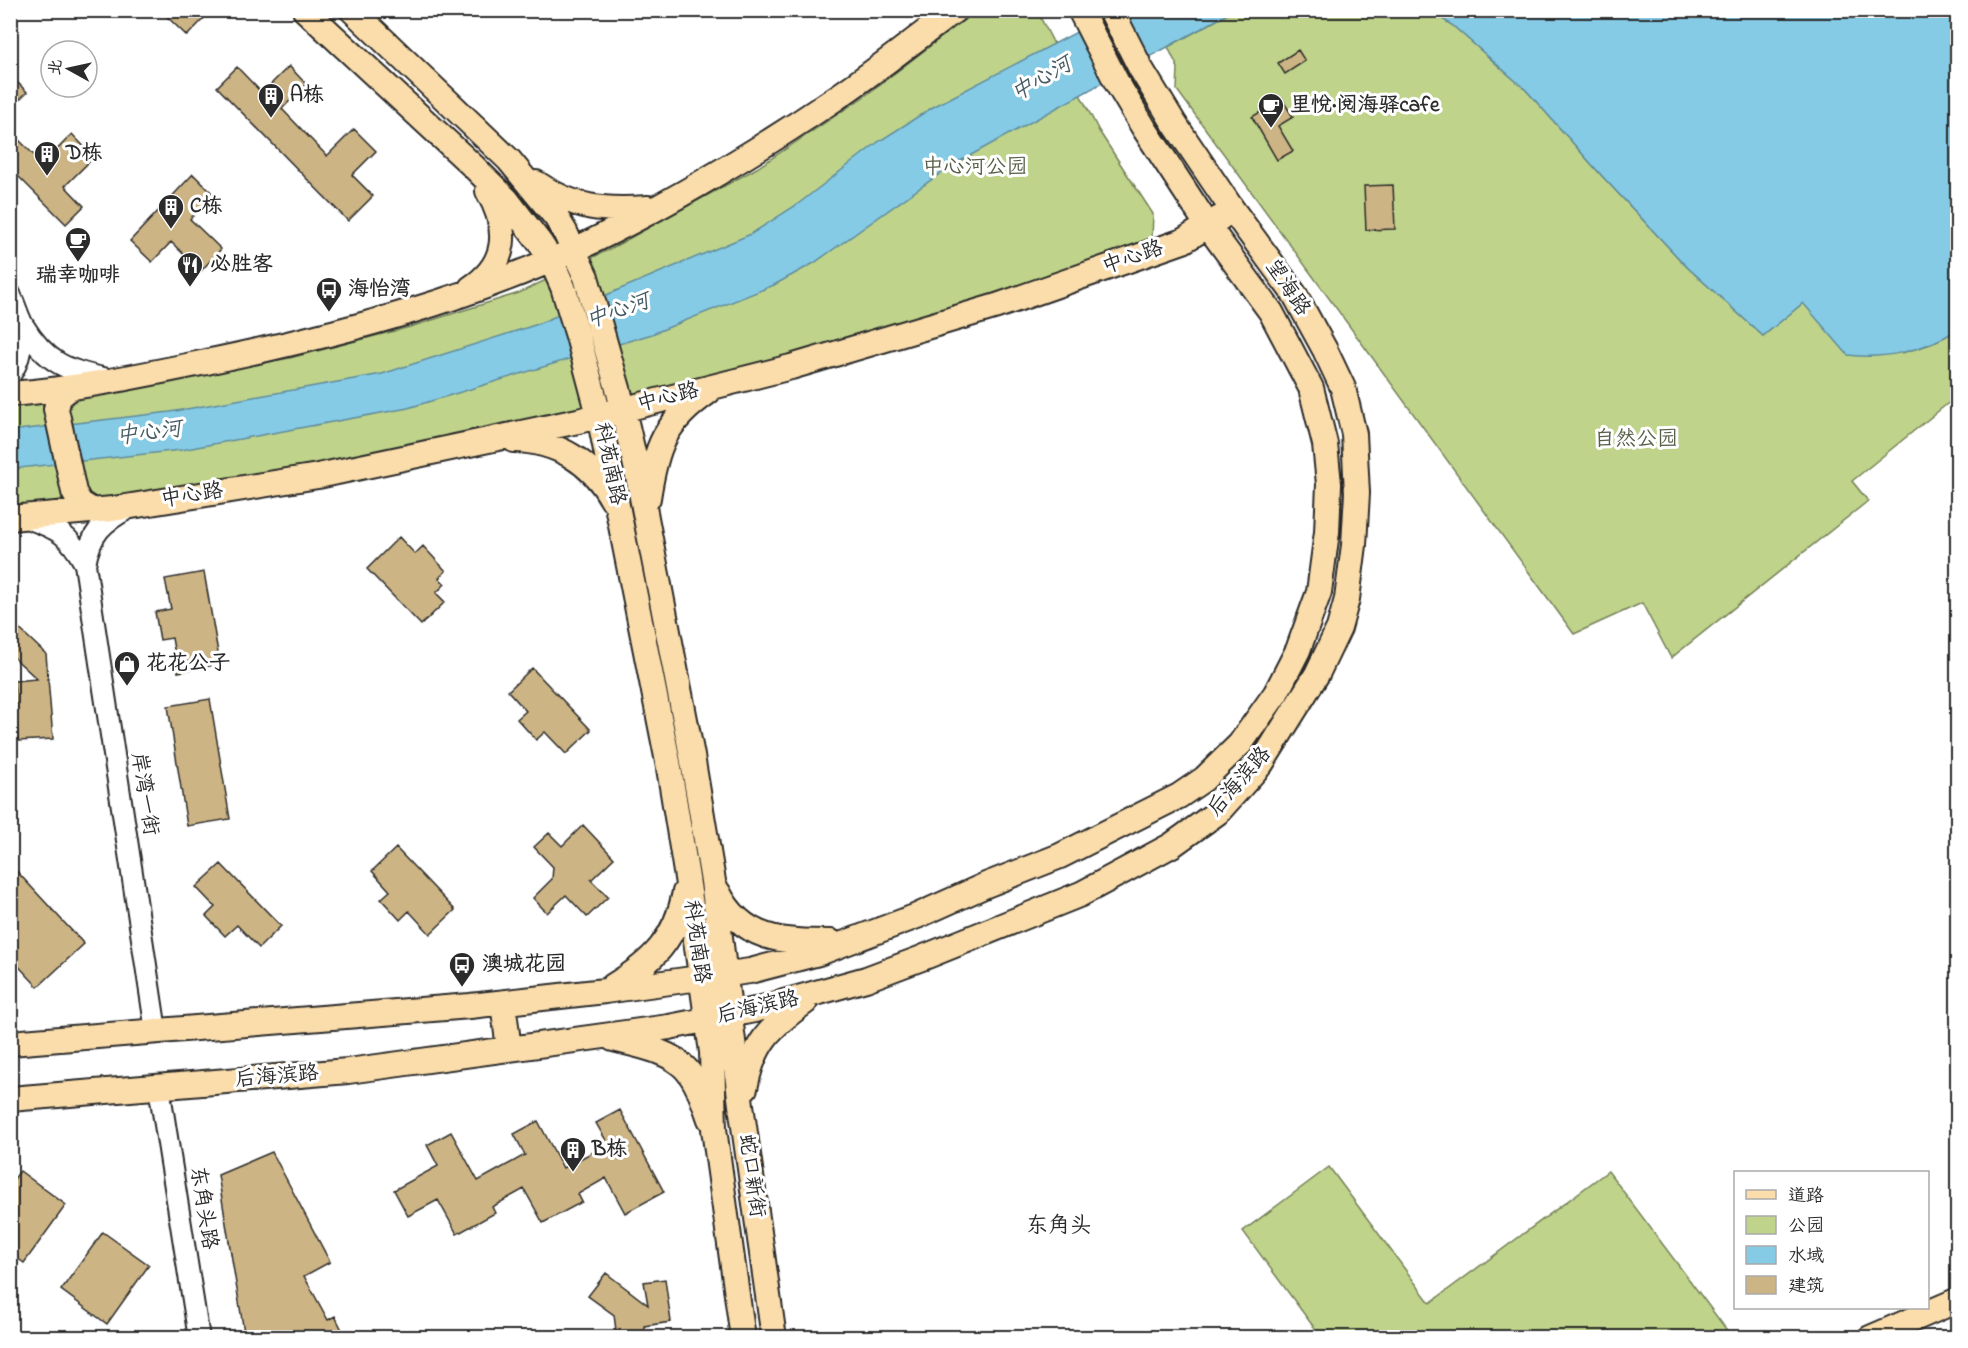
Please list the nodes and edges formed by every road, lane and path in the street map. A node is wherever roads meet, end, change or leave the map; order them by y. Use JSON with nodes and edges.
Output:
{"nodes":[{"id":1,"x":306,"y":10,"type":"edge"},
{"id":2,"x":352,"y":10,"type":"edge"},
{"id":3,"x":955,"y":10,"type":"edge"},
{"id":4,"x":1080,"y":10,"type":"edge"},
{"id":5,"x":1112,"y":10,"type":"edge"},
{"id":6,"x":509,"y":160,"type":"junction"},
{"id":7,"x":473,"y":166,"type":"junction"},
{"id":8,"x":657,"y":207,"type":"junction"},
{"id":9,"x":1232,"y":210,"type":"junction"},
{"id":10,"x":1208,"y":226,"type":"junction"},
{"id":11,"x":574,"y":250,"type":"junction"},
{"id":12,"x":551,"y":260,"type":"junction"},
{"id":13,"x":10,"y":294,"type":"edge"},
{"id":14,"x":458,"y":297,"type":"junction"},
{"id":15,"x":22,"y":324,"type":"junction"},
{"id":16,"x":112,"y":380,"type":"junction"},
{"id":17,"x":718,"y":385,"type":"junction"},
{"id":18,"x":14,"y":387,"type":"edge"},
{"id":19,"x":71,"y":387,"type":"junction"},
{"id":20,"x":623,"y":409,"type":"junction"},
{"id":21,"x":50,"y":410,"type":"junction"},
{"id":22,"x":599,"y":415,"type":"junction"},
{"id":23,"x":488,"y":440,"type":"junction"},
{"id":24,"x":68,"y":492,"type":"junction"},
{"id":25,"x":138,"y":504,"type":"junction"},
{"id":26,"x":93,"y":511,"type":"junction"},
{"id":27,"x":619,"y":512,"type":"junction"},
{"id":28,"x":48,"y":515,"type":"junction"},
{"id":29,"x":646,"y":515,"type":"junction"},
{"id":30,"x":17,"y":518,"type":"edge"},
{"id":31,"x":85,"y":564,"type":"junction"},
{"id":32,"x":1319,"y":592,"type":"joint"},
{"id":33,"x":1347,"y":599,"type":"joint"},
{"id":34,"x":687,"y":878,"type":"junction"},
{"id":35,"x":713,"y":881,"type":"junction"},
{"id":36,"x":852,"y":942,"type":"junction"},
{"id":37,"x":725,"y":975,"type":"junction"},
{"id":38,"x":701,"y":977,"type":"junction"},
{"id":39,"x":605,"y":991,"type":"junction"},
{"id":40,"x":817,"y":993,"type":"junction"},
{"id":41,"x":503,"y":1003,"type":"junction"},
{"id":42,"x":719,"y":1017,"type":"junction"},
{"id":43,"x":156,"y":1032,"type":"junction"},
{"id":44,"x":602,"y":1036,"type":"junction"},
{"id":45,"x":10,"y":1043,"type":"edge"},
{"id":46,"x":509,"y":1049,"type":"junction"},
{"id":47,"x":159,"y":1087,"type":"junction"},
{"id":48,"x":10,"y":1099,"type":"edge"},
{"id":49,"x":741,"y":1105,"type":"junction"},
{"id":50,"x":714,"y":1129,"type":"junction"},
{"id":51,"x":1958,"y":1300,"type":"edge"},
{"id":52,"x":199,"y":1338,"type":"edge"},
{"id":53,"x":743,"y":1338,"type":"edge"},
{"id":54,"x":774,"y":1338,"type":"edge"},
{"id":55,"x":1870,"y":1338,"type":"edge"}],
"edges":[{"from":1,"to":7,"type":"main road","name":"科苑南路"},
{"from":2,"to":6,"type":"main road","name":"科苑南路"},
{"from":3,"to":8,"type":"main road"},
{"from":4,"to":10,"type":"main road","name":"望海路"},
{"from":5,"to":9,"type":"main road","name":"望海路"},
{"from":6,"to":8,"type":"main road"},
{"from":6,"to":11,"type":"main road","name":"科苑南路"},
{"from":7,"to":12,"type":"main road","name":"科苑南路"},
{"from":7,"to":14,"type":"main road"},
{"from":8,"to":11,"type":"main road"},
{"from":9,"to":10,"type":"main road","name":"中心路"},
{"from":9,"to":33,"type":"main road","name":"望海路"},
{"from":10,"to":17,"type":"main road","name":"中心路"},
{"from":10,"to":32,"type":"main road","name":"望海路"},
{"from":11,"to":12,"type":"main road"},
{"from":11,"to":20,"type":"main road","name":"科苑南路"},
{"from":12,"to":14,"type":"main road"},
{"from":12,"to":22,"type":"main road","name":"科苑南路"},
{"from":13,"to":15,"type":"street"},
{"from":14,"to":16,"type":"main road"},
{"from":15,"to":16,"type":"street"},
{"from":15,"to":18,"type":"street"},
{"from":16,"to":19,"type":"main road"},
{"from":17,"to":20,"type":"main road","name":"中心路"},
{"from":17,"to":29,"type":"main road"},
{"from":18,"to":19,"type":"main road"},
{"from":18,"to":21,"type":"main road"},
{"from":19,"to":21,"type":"main road"},
{"from":20,"to":22,"type":"main road","name":"中心路"},
{"from":20,"to":29,"type":"main road","name":"科苑南路"},
{"from":21,"to":24,"type":"main road"},
{"from":22,"to":23,"type":"main road","name":"中心路"},
{"from":22,"to":27,"type":"main road","name":"科苑南路"},
{"from":23,"to":25,"type":"main road","name":"中心路"},
{"from":23,"to":27,"type":"main road"},
{"from":24,"to":26,"type":"main road"},
{"from":24,"to":28,"type":"main road"},
{"from":25,"to":26,"type":"main road","name":"中心路"},
{"from":25,"to":31,"type":"street"},
{"from":26,"to":28,"type":"main road","name":"中心路"},
{"from":27,"to":34,"type":"main road","name":"科苑南路"},
{"from":28,"to":30,"type":"main road","name":"中心路"},
{"from":29,"to":35,"type":"main road","name":"科苑南路"},
{"from":30,"to":31,"type":"street"},
{"from":31,"to":43,"type":"street","name":"岸湾一街"},
{"from":32,"to":36,"type":"main road","name":"后海滨路"},
{"from":33,"to":40,"type":"main road","name":"后海滨路"},
{"from":34,"to":38,"type":"main road","name":"科苑南路"},
{"from":34,"to":39,"type":"main road"},
{"from":35,"to":36,"type":"main road"},
{"from":35,"to":37,"type":"main road","name":"科苑南路"},
{"from":36,"to":37,"type":"main road","name":"后海滨路"},
{"from":37,"to":38,"type":"main road","name":"后海滨路"},
{"from":37,"to":42,"type":"main road","name":"科苑南路"},
{"from":38,"to":39,"type":"main road","name":"后海滨路"},
{"from":38,"to":42,"type":"main road","name":"科苑南路"},
{"from":39,"to":41,"type":"main road","name":"后海滨路"},
{"from":40,"to":42,"type":"main road","name":"后海滨路"},
{"from":40,"to":49,"type":"main road"},
{"from":41,"to":43,"type":"main road","name":"后海滨路"},
{"from":41,"to":46,"type":"main road"},
{"from":42,"to":44,"type":"main road","name":"后海滨路"},
{"from":42,"to":49,"type":"main road","name":"蛇口新街"},
{"from":42,"to":50,"type":"main road","name":"蛇口新街"},
{"from":43,"to":45,"type":"main road","name":"后海滨路"},
{"from":44,"to":46,"type":"main road","name":"后海滨路"},
{"from":44,"to":50,"type":"main road"},
{"from":46,"to":47,"type":"main road","name":"后海滨路"},
{"from":47,"to":48,"type":"main road","name":"后海滨路"},
{"from":47,"to":52,"type":"street","name":"东角头路"},
{"from":49,"to":54,"type":"main road","name":"蛇口新街"},
{"from":50,"to":53,"type":"main road","name":"蛇口新街"},
{"from":51,"to":55,"type":"main road"}]}
